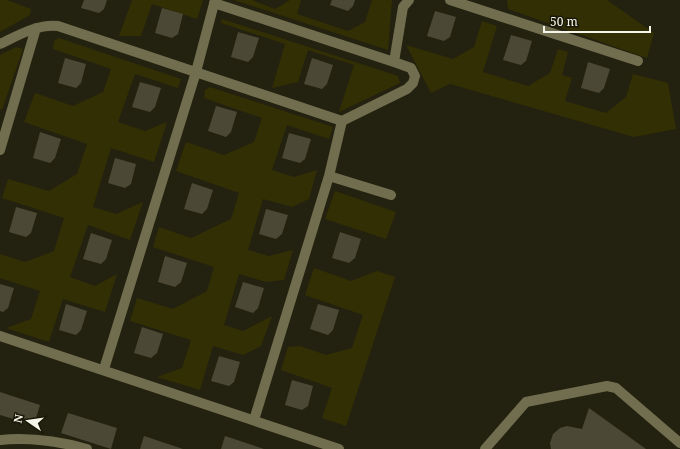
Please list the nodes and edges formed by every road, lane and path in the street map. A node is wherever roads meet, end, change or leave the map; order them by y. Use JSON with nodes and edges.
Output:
{"nodes":[{"id":1,"x":409,"y":0,"type":"edge"},
{"id":2,"x":450,"y":0,"type":"edge"},
{"id":3,"x":215,"y":1,"type":"edge"},
{"id":4,"x":36,"y":28,"type":"junction"},
{"id":5,"x":0,"y":44,"type":"edge"},
{"id":6,"x":638,"y":61,"type":"dead end"},
{"id":7,"x":394,"y":62,"type":"junction"},
{"id":8,"x":196,"y":72,"type":"junction"},
{"id":9,"x":342,"y":121,"type":"junction"},
{"id":10,"x":0,"y":150,"type":"edge"},
{"id":11,"x":329,"y":176,"type":"junction"},
{"id":12,"x":391,"y":195,"type":"dead end"},
{"id":13,"x":0,"y":336,"type":"edge"},
{"id":14,"x":104,"y":369,"type":"junction"},
{"id":15,"x":254,"y":420,"type":"junction"},
{"id":16,"x":0,"y":440,"type":"edge"},
{"id":17,"x":680,"y":443,"type":"edge"},
{"id":18,"x":87,"y":449,"type":"edge"},
{"id":19,"x":339,"y":449,"type":"edge"},
{"id":20,"x":485,"y":449,"type":"edge"}],
"edges":[{"from":1,"to":7,"type":"lane"},
{"from":2,"to":6,"type":"lane"},
{"from":3,"to":7,"type":"lane"},
{"from":3,"to":8,"type":"lane"},
{"from":4,"to":5,"type":"lane"},
{"from":4,"to":8,"type":"lane"},
{"from":4,"to":10,"type":"lane"},
{"from":7,"to":9,"type":"lane"},
{"from":8,"to":9,"type":"lane"},
{"from":8,"to":14,"type":"lane"},
{"from":9,"to":11,"type":"lane"},
{"from":11,"to":12,"type":"lane"},
{"from":11,"to":15,"type":"lane"},
{"from":13,"to":14,"type":"lane"},
{"from":14,"to":15,"type":"lane"},
{"from":15,"to":19,"type":"lane"},
{"from":16,"to":18,"type":"lane"},
{"from":17,"to":20,"type":"lane"}]}
